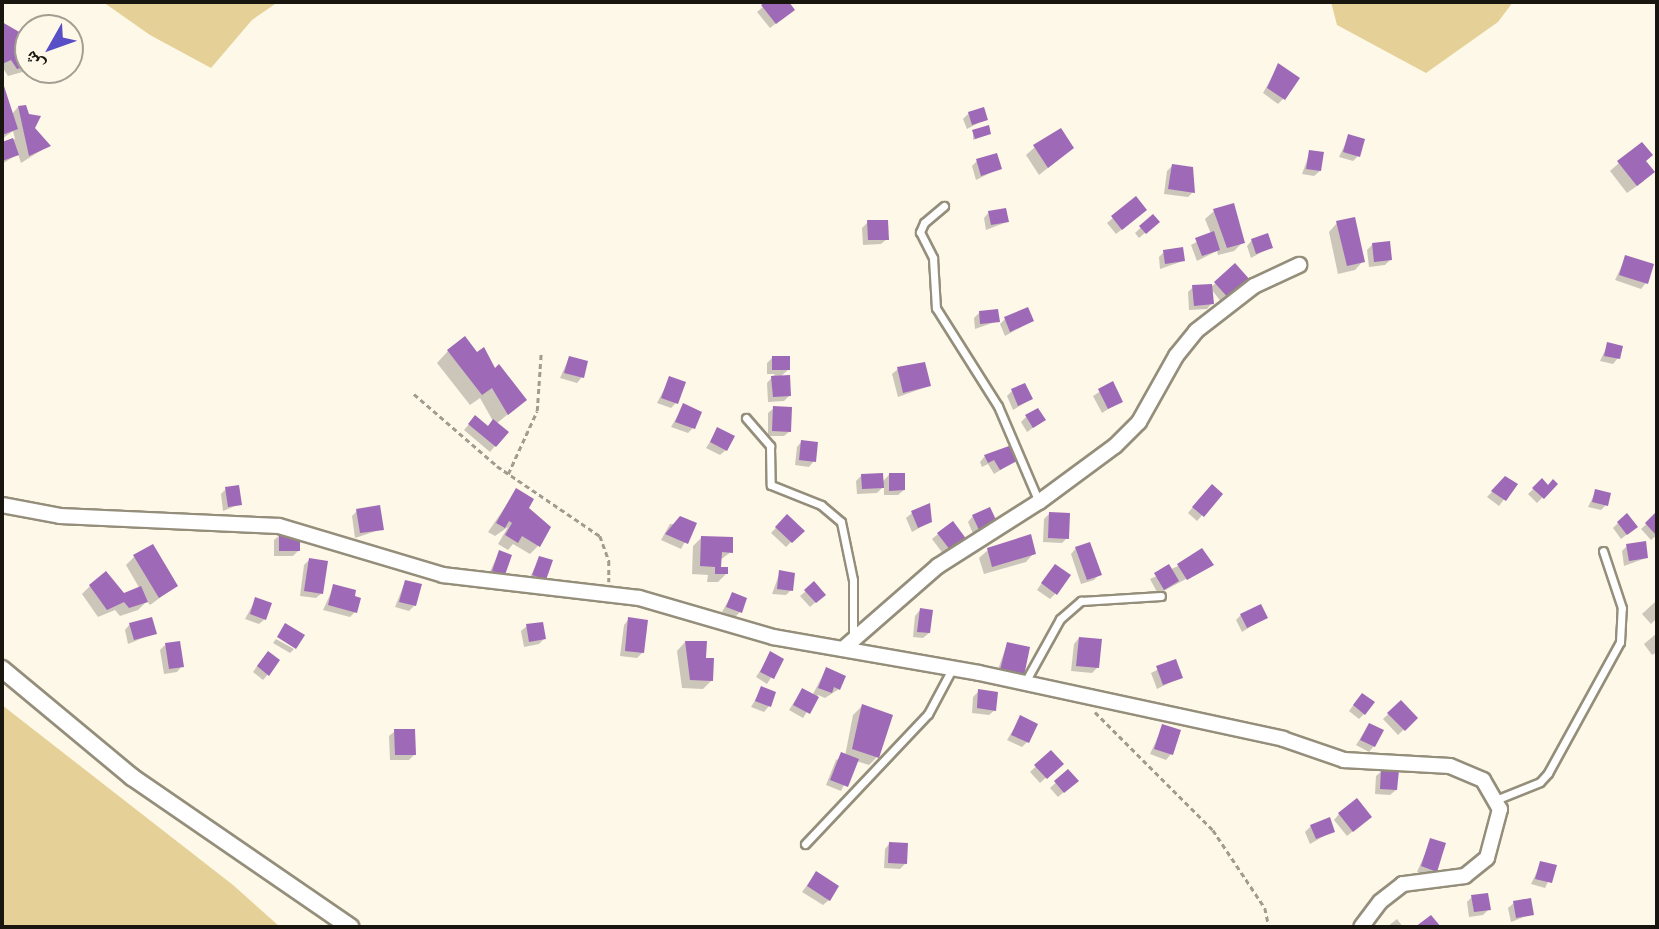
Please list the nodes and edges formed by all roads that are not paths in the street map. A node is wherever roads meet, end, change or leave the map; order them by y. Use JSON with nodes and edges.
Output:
{"nodes":[{"id":1,"x":944,"y":206,"type":"dead end"},
{"id":2,"x":1299,"y":265,"type":"dead end"},
{"id":3,"x":746,"y":418,"type":"dead end"},
{"id":4,"x":1039,"y":502,"type":"junction"},
{"id":5,"x":2,"y":505,"type":"edge"},
{"id":6,"x":1603,"y":551,"type":"dead end"},
{"id":7,"x":1161,"y":596,"type":"dead end"},
{"id":8,"x":848,"y":645,"type":"junction"},
{"id":9,"x":952,"y":668,"type":"junction"},
{"id":10,"x":2,"y":669,"type":"edge"},
{"id":11,"x":1024,"y":684,"type":"junction"},
{"id":12,"x":1498,"y":799,"type":"junction"},
{"id":13,"x":805,"y":844,"type":"dead end"},
{"id":14,"x":350,"y":927,"type":"edge"},
{"id":15,"x":1361,"y":927,"type":"edge"}],
"edges":[{"from":1,"to":4,"type":"lane"},
{"from":2,"to":4,"type":"street"},
{"from":3,"to":8,"type":"lane"},
{"from":4,"to":8,"type":"street"},
{"from":5,"to":8,"type":"street"},
{"from":6,"to":12,"type":"lane"},
{"from":7,"to":11,"type":"lane"},
{"from":8,"to":9,"type":"street"},
{"from":9,"to":11,"type":"street"},
{"from":9,"to":13,"type":"lane"},
{"from":10,"to":14,"type":"street"},
{"from":11,"to":12,"type":"street"},
{"from":12,"to":15,"type":"street"}]}
